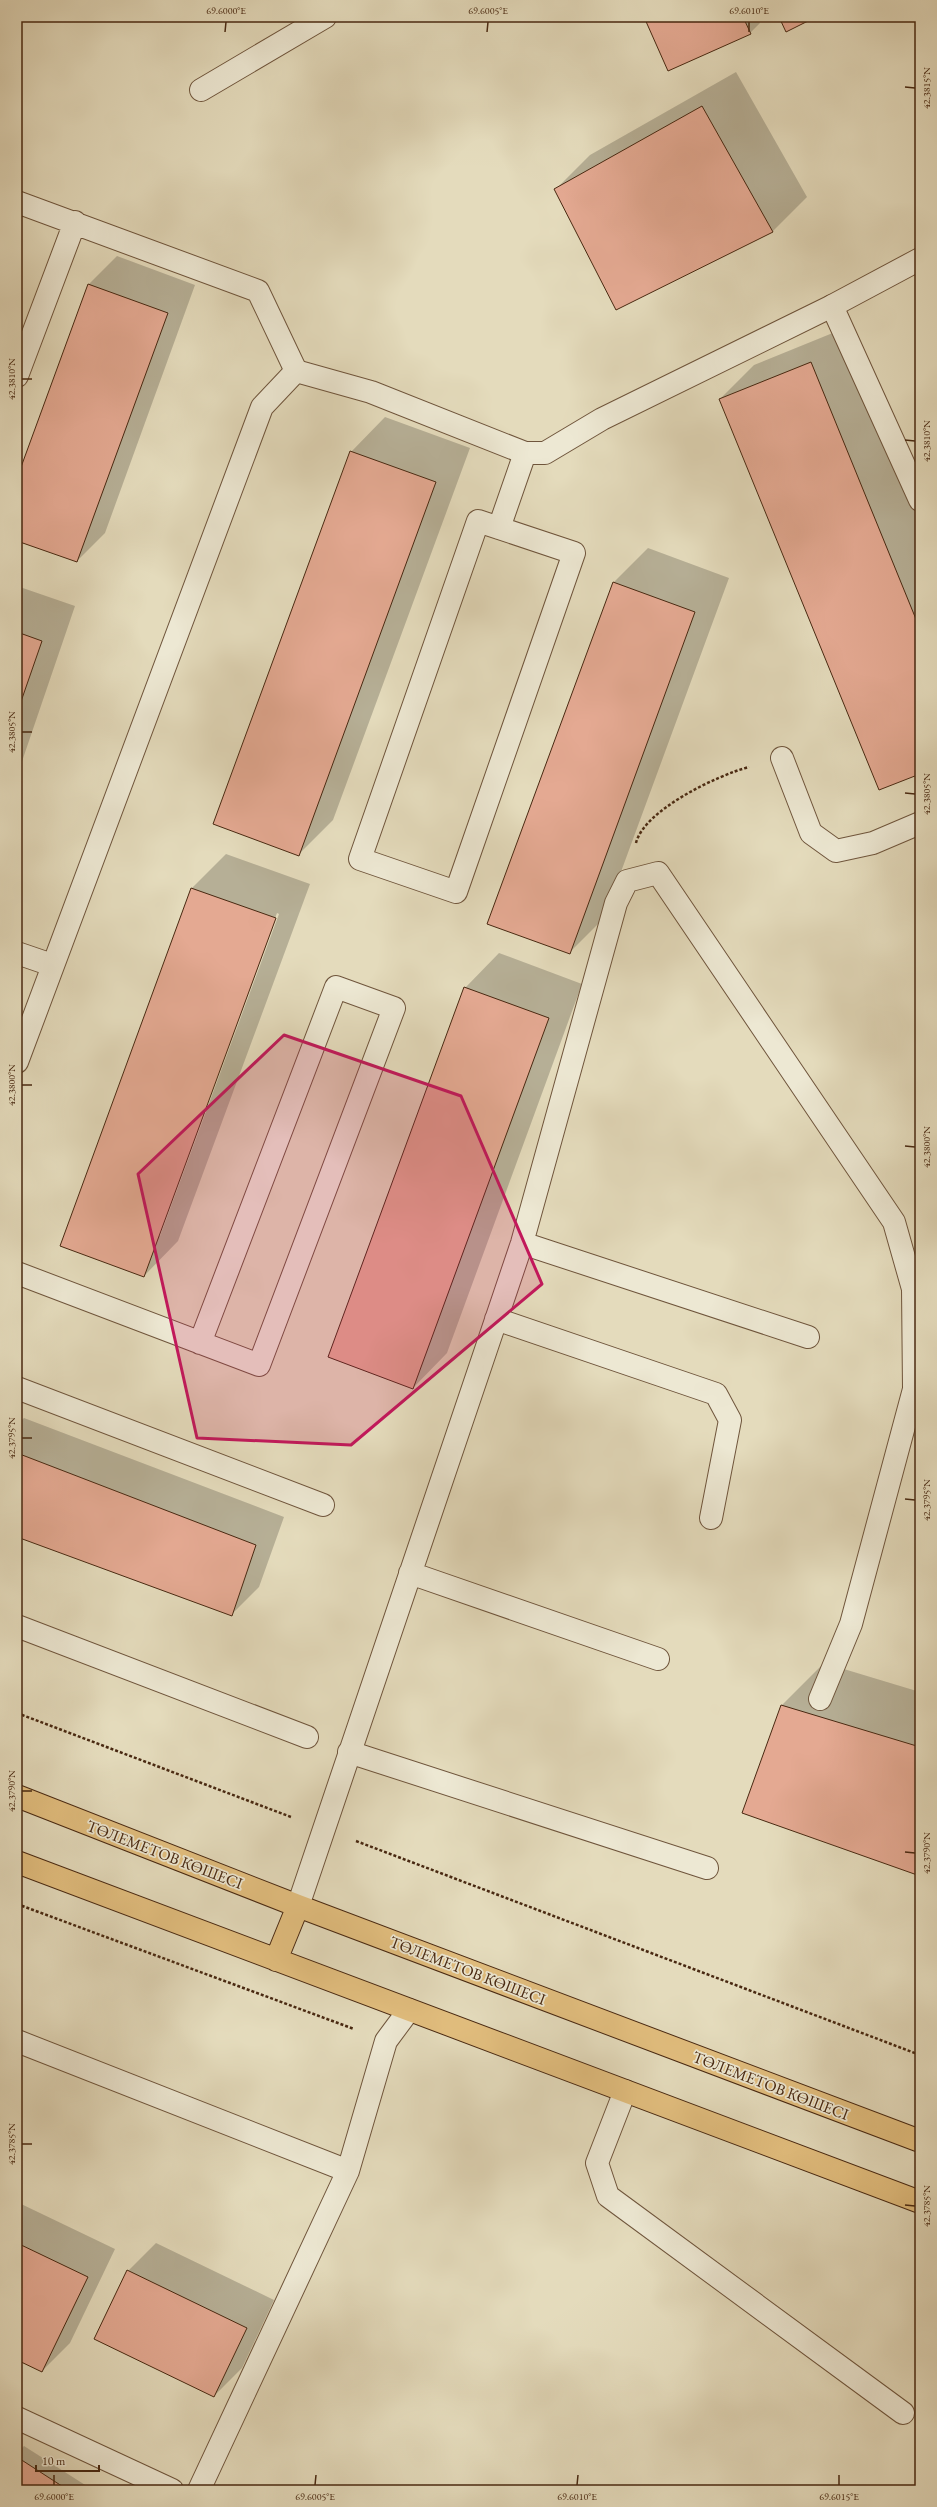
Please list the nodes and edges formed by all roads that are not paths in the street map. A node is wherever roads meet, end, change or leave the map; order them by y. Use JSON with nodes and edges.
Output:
{"nodes":[{"id":1,"x":325,"y":17,"type":"edge"},
{"id":2,"x":201,"y":90,"type":"dead end"},
{"id":3,"x":17,"y":202,"type":"edge"},
{"id":4,"x":75,"y":222,"type":"junction"},
{"id":5,"x":920,"y":259,"type":"edge"},
{"id":6,"x":832,"y":306,"type":"junction"},
{"id":7,"x":296,"y":371,"type":"junction"},
{"id":8,"x":17,"y":376,"type":"edge"},
{"id":9,"x":525,"y":453,"type":"junction"},
{"id":10,"x":920,"y":500,"type":"edge"},
{"id":11,"x":499,"y":528,"type":"junction"},
{"id":12,"x":782,"y":758,"type":"road end"},
{"id":13,"x":920,"y":822,"type":"edge"},
{"id":14,"x":17,"y":953,"type":"edge"},
{"id":15,"x":52,"y":965,"type":"junction"},
{"id":16,"x":17,"y":1062,"type":"edge"},
{"id":17,"x":522,"y":1243,"type":"junction"},
{"id":18,"x":17,"y":1273,"type":"edge"},
{"id":19,"x":496,"y":1319,"type":"junction"},
{"id":20,"x":808,"y":1337,"type":"dead end"},
{"id":21,"x":200,"y":1343,"type":"junction"},
{"id":22,"x":17,"y":1388,"type":"edge"},
{"id":23,"x":323,"y":1504,"type":"dead end"},
{"id":24,"x":711,"y":1518,"type":"dead end"},
{"id":25,"x":410,"y":1573,"type":"junction"},
{"id":26,"x":17,"y":1626,"type":"edge"},
{"id":27,"x":658,"y":1659,"type":"dead end"},
{"id":28,"x":820,"y":1699,"type":"dead end"},
{"id":29,"x":307,"y":1737,"type":"dead end"},
{"id":30,"x":349,"y":1752,"type":"junction"},
{"id":31,"x":17,"y":1796,"type":"edge"},
{"id":32,"x":17,"y":1862,"type":"edge"},
{"id":33,"x":707,"y":1868,"type":"dead end"},
{"id":34,"x":298,"y":1906,"type":"junction"},
{"id":35,"x":276,"y":1960,"type":"junction"},
{"id":36,"x":409,"y":2010,"type":"junction"},
{"id":37,"x":17,"y":2041,"type":"edge"},
{"id":38,"x":626,"y":2091,"type":"junction"},
{"id":39,"x":920,"y":2141,"type":"edge"},
{"id":40,"x":348,"y":2171,"type":"junction"},
{"id":41,"x":920,"y":2202,"type":"edge"},
{"id":42,"x":903,"y":2413,"type":"dead end"},
{"id":43,"x":17,"y":2418,"type":"edge"},
{"id":44,"x":172,"y":2490,"type":"edge"},
{"id":45,"x":199,"y":2490,"type":"edge"}],
"edges":[{"from":1,"to":2,"type":"street"},
{"from":3,"to":4,"type":"street"},
{"from":4,"to":7,"type":"street"},
{"from":4,"to":8,"type":"street"},
{"from":5,"to":6,"type":"street"},
{"from":6,"to":9,"type":"street"},
{"from":6,"to":10,"type":"street"},
{"from":7,"to":9,"type":"street"},
{"from":7,"to":15,"type":"street"},
{"from":9,"to":11,"type":"street"},
{"from":11,"to":11,"type":"street"},
{"from":12,"to":13,"type":"street"},
{"from":14,"to":15,"type":"street"},
{"from":15,"to":16,"type":"street"},
{"from":17,"to":19,"type":"street"},
{"from":17,"to":20,"type":"street"},
{"from":17,"to":28,"type":"street"},
{"from":18,"to":21,"type":"street"},
{"from":19,"to":24,"type":"street"},
{"from":19,"to":25,"type":"street"},
{"from":21,"to":21,"type":"street"},
{"from":22,"to":23,"type":"street"},
{"from":25,"to":27,"type":"street"},
{"from":25,"to":30,"type":"street"},
{"from":26,"to":29,"type":"street"},
{"from":30,"to":33,"type":"street"},
{"from":30,"to":34,"type":"street"},
{"from":31,"to":34,"type":"main road","name":"ТӨЛЕМЕТОВ КӨШЕСІ"},
{"from":32,"to":35,"type":"main road"},
{"from":34,"to":35,"type":"main road"},
{"from":34,"to":39,"type":"main road","name":"ТӨЛЕМЕТОВ КӨШЕСІ"},
{"from":35,"to":36,"type":"main road"},
{"from":36,"to":38,"type":"main road"},
{"from":36,"to":40,"type":"street"},
{"from":37,"to":40,"type":"street"},
{"from":38,"to":41,"type":"main road"},
{"from":38,"to":42,"type":"street"},
{"from":40,"to":45,"type":"street"},
{"from":43,"to":44,"type":"street"}]}
